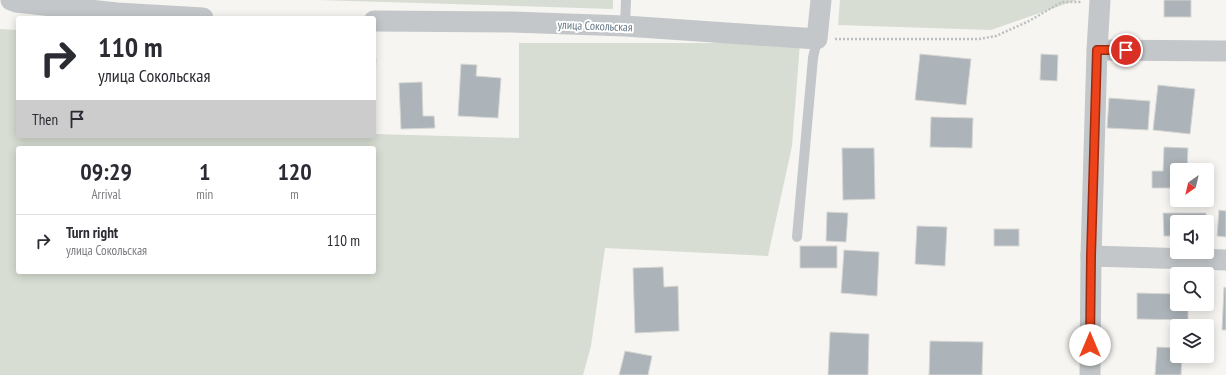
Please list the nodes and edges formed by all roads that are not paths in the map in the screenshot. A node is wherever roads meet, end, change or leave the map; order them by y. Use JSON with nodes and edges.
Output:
{"nodes":[{"id":1,"x":11,"y":0,"type":"edge"},
{"id":2,"x":626,"y":0,"type":"edge"},
{"id":3,"x":821,"y":0,"type":"edge"},
{"id":4,"x":1100,"y":1,"type":"edge"},
{"id":5,"x":169,"y":16,"type":"edge"},
{"id":6,"x":376,"y":21,"type":"edge"},
{"id":7,"x":625,"y":26,"type":"junction"},
{"id":8,"x":816,"y":39,"type":"junction"},
{"id":9,"x":1097,"y":50,"type":"junction"},
{"id":10,"x":1226,"y":51,"type":"edge"},
{"id":11,"x":797,"y":237,"type":"dead end"},
{"id":12,"x":1091,"y":256,"type":"junction"},
{"id":13,"x":1226,"y":260,"type":"edge"},
{"id":14,"x":1090,"y":375,"type":"edge"}],
"edges":[{"from":1,"to":5,"type":"street"},
{"from":2,"to":7,"type":"lane"},
{"from":3,"to":8,"type":"street"},
{"from":4,"to":9,"type":"street"},
{"from":6,"to":7,"type":"street","name":"улица Сокольская"},
{"from":7,"to":8,"type":"street","name":"улица Сокольская"},
{"from":8,"to":11,"type":"lane"},
{"from":9,"to":10,"type":"street"},
{"from":9,"to":12,"type":"street"},
{"from":12,"to":13,"type":"street"},
{"from":12,"to":14,"type":"street"}]}
